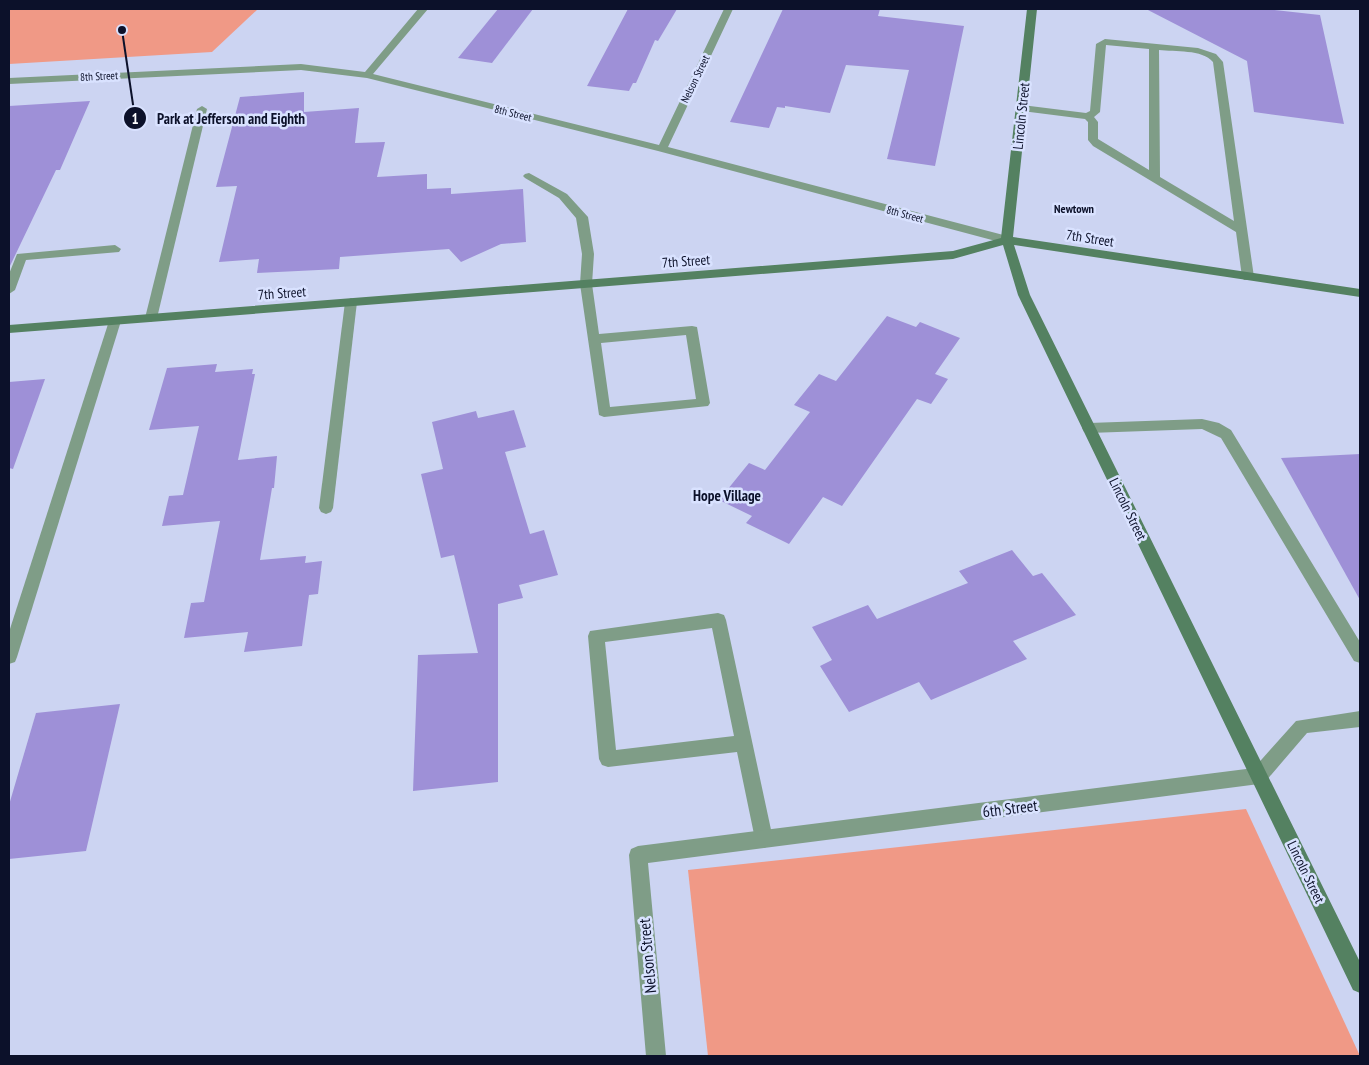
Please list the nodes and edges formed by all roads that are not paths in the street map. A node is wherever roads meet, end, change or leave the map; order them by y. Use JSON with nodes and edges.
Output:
{"nodes":[{"id":1,"x":423,"y":9,"type":"edge"},
{"id":2,"x":729,"y":9,"type":"edge"},
{"id":3,"x":1032,"y":9,"type":"edge"},
{"id":4,"x":1154,"y":46,"type":"junction"},
{"id":5,"x":367,"y":75,"type":"junction"},
{"id":6,"x":9,"y":81,"type":"edge"},
{"id":7,"x":1022,"y":108,"type":"junction"},
{"id":8,"x":202,"y":109,"type":"dead end"},
{"id":9,"x":1088,"y":116,"type":"junction"},
{"id":10,"x":662,"y":149,"type":"junction"},
{"id":11,"x":529,"y":176,"type":"dead end"},
{"id":12,"x":1154,"y":178,"type":"junction"},
{"id":13,"x":1240,"y":230,"type":"junction"},
{"id":14,"x":1007,"y":240,"type":"junction"},
{"id":15,"x":115,"y":249,"type":"dead end"},
{"id":16,"x":15,"y":258,"type":"edge"},
{"id":17,"x":1248,"y":277,"type":"junction"},
{"id":18,"x":586,"y":284,"type":"junction"},
{"id":19,"x":9,"y":290,"type":"edge"},
{"id":20,"x":1360,"y":293,"type":"edge"},
{"id":21,"x":351,"y":302,"type":"junction"},
{"id":22,"x":151,"y":318,"type":"junction"},
{"id":23,"x":115,"y":321,"type":"junction"},
{"id":24,"x":9,"y":329,"type":"edge"},
{"id":25,"x":593,"y":339,"type":"junction"},
{"id":26,"x":1089,"y":428,"type":"junction"},
{"id":27,"x":326,"y":508,"type":"dead end"},
{"id":28,"x":15,"y":619,"type":"edge"},
{"id":29,"x":1360,"y":656,"type":"edge"},
{"id":30,"x":9,"y":657,"type":"edge"},
{"id":31,"x":1360,"y":719,"type":"edge"},
{"id":32,"x":744,"y":743,"type":"junction"},
{"id":33,"x":1259,"y":776,"type":"junction"},
{"id":34,"x":764,"y":839,"type":"junction"},
{"id":35,"x":638,"y":855,"type":"joint"},
{"id":36,"x":1360,"y":983,"type":"edge"},
{"id":37,"x":656,"y":1056,"type":"edge"}],
"edges":[{"from":1,"to":5,"type":"street"},
{"from":2,"to":10,"type":"street","name":"Nelson Street"},
{"from":3,"to":7,"type":"street","name":"Lincoln Street"},
{"from":4,"to":9,"type":"street"},
{"from":4,"to":12,"type":"street"},
{"from":4,"to":13,"type":"street"},
{"from":5,"to":6,"type":"street","name":"8th Street"},
{"from":5,"to":10,"type":"street","name":"8th Street"},
{"from":7,"to":9,"type":"street"},
{"from":7,"to":14,"type":"street","name":"Lincoln Street"},
{"from":8,"to":22,"type":"street"},
{"from":9,"to":12,"type":"street"},
{"from":10,"to":14,"type":"street","name":"8th Street"},
{"from":11,"to":18,"type":"street"},
{"from":12,"to":13,"type":"street"},
{"from":13,"to":17,"type":"street"},
{"from":14,"to":17,"type":"street","name":"7th Street"},
{"from":14,"to":18,"type":"street","name":"7th Street"},
{"from":14,"to":26,"type":"street","name":"Lincoln Street"},
{"from":15,"to":16,"type":"street"},
{"from":16,"to":19,"type":"street"},
{"from":17,"to":20,"type":"street","name":"7th Street"},
{"from":18,"to":21,"type":"street","name":"7th Street"},
{"from":18,"to":25,"type":"street"},
{"from":21,"to":22,"type":"street","name":"7th Street"},
{"from":21,"to":27,"type":"street"},
{"from":22,"to":23,"type":"street","name":"7th Street"},
{"from":23,"to":24,"type":"street","name":"7th Street"},
{"from":23,"to":28,"type":"street"},
{"from":25,"to":25,"type":"street"},
{"from":26,"to":29,"type":"street"},
{"from":26,"to":33,"type":"street","name":"Lincoln Street"},
{"from":28,"to":30,"type":"street"},
{"from":31,"to":33,"type":"street"},
{"from":32,"to":32,"type":"street"},
{"from":32,"to":34,"type":"street"},
{"from":33,"to":34,"type":"street","name":"6th Street"},
{"from":33,"to":36,"type":"street","name":"Lincoln Street"},
{"from":34,"to":35,"type":"street","name":"6th Street"},
{"from":35,"to":37,"type":"street","name":"Nelson Street"}]}
